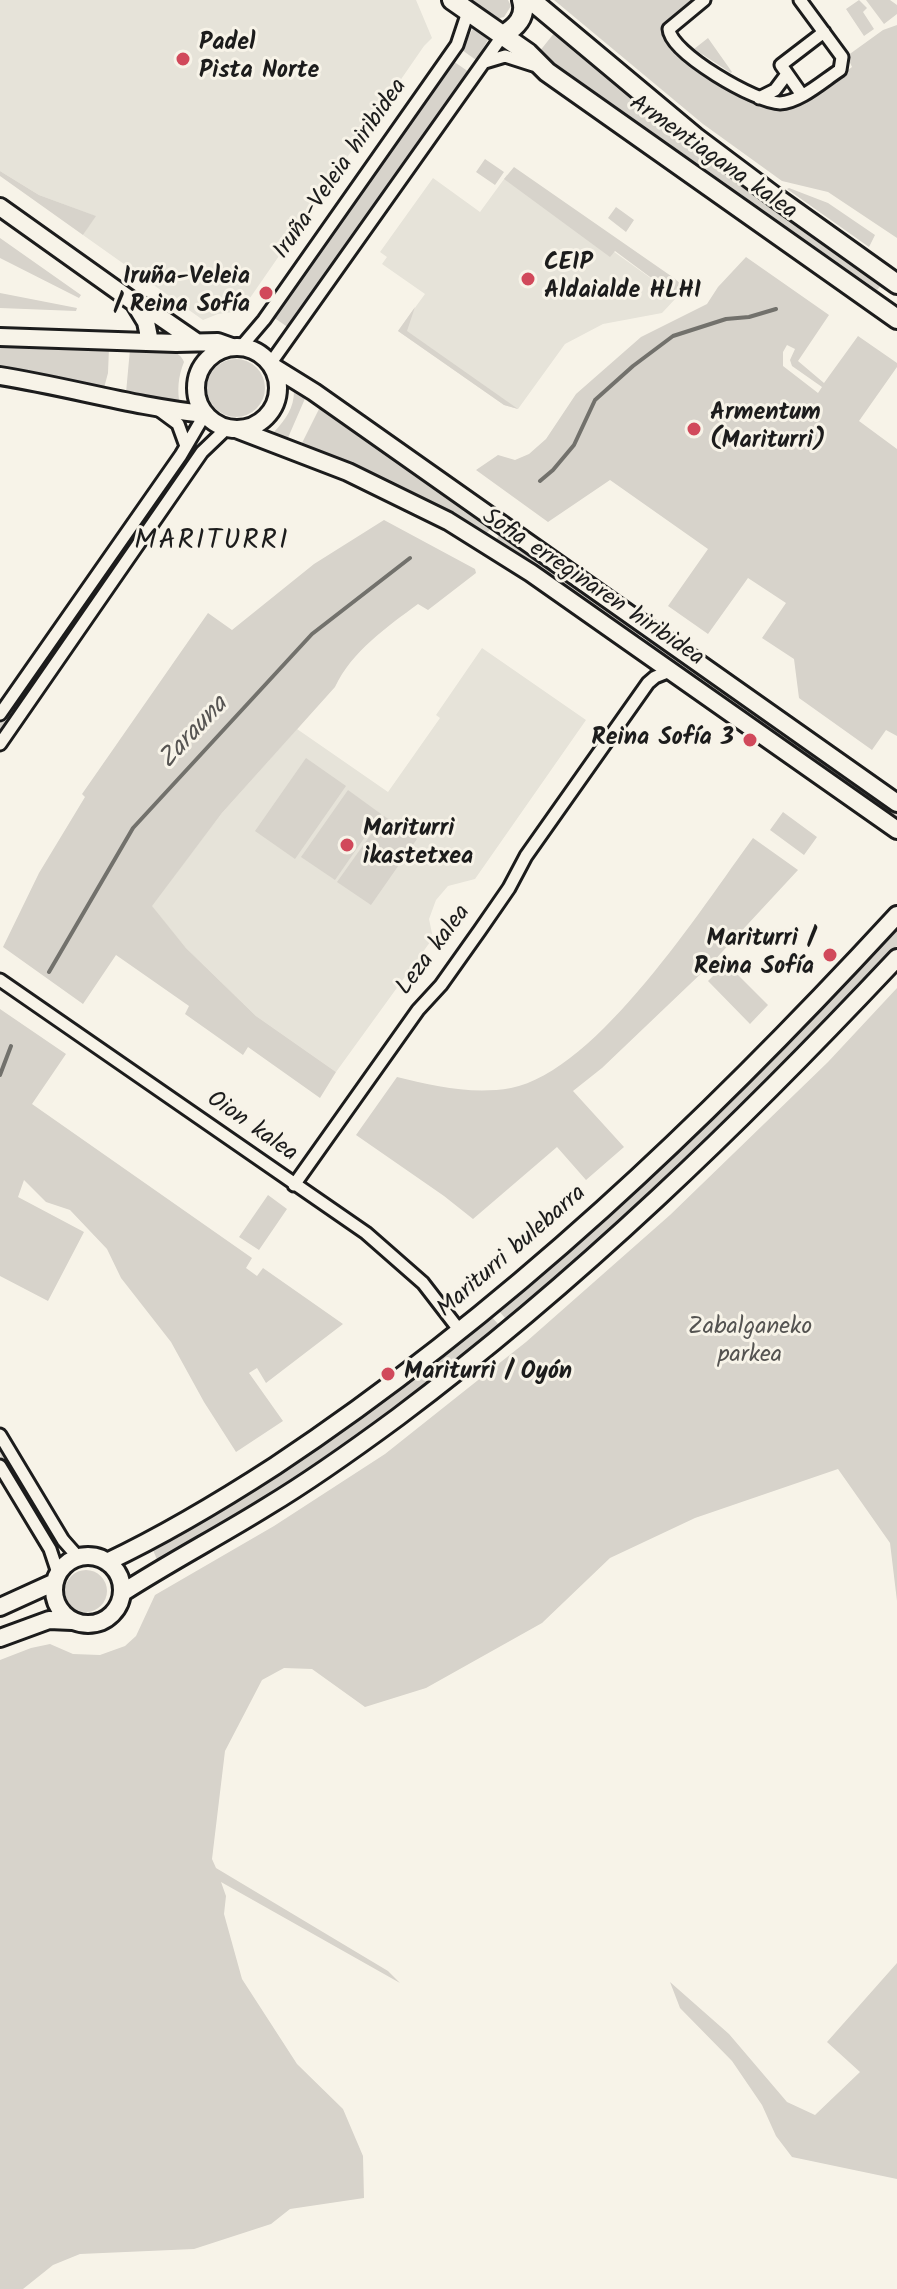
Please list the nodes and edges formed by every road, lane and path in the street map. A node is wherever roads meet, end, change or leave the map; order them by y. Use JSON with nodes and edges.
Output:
{"nodes":[{"id":1,"x":452,"y":0,"type":"edge"},
{"id":2,"x":522,"y":0,"type":"edge"},
{"id":3,"x":531,"y":0,"type":"edge"},
{"id":4,"x":704,"y":0,"type":"edge"},
{"id":5,"x":800,"y":0,"type":"edge"},
{"id":6,"x":468,"y":12,"type":"junction"},
{"id":7,"x":824,"y":32,"type":"junction"},
{"id":8,"x":503,"y":35,"type":"junction"},
{"id":9,"x":484,"y":62,"type":"junction"},
{"id":10,"x":547,"y":72,"type":"junction"},
{"id":11,"x":787,"y":74,"type":"junction"},
{"id":12,"x":802,"y":95,"type":"junction"},
{"id":13,"x":759,"y":98,"type":"junction"},
{"id":14,"x":0,"y":207,"type":"edge"},
{"id":15,"x":897,"y":284,"type":"edge"},
{"id":16,"x":132,"y":301,"type":"junction"},
{"id":17,"x":897,"y":319,"type":"edge"},
{"id":18,"x":0,"y":337,"type":"edge"},
{"id":19,"x":195,"y":341,"type":"junction"},
{"id":20,"x":150,"y":342,"type":"junction"},
{"id":21,"x":176,"y":343,"type":"junction"},
{"id":22,"x":236,"y":347,"type":"junction"},
{"id":23,"x":271,"y":365,"type":"junction"},
{"id":24,"x":199,"y":371,"type":"junction"},
{"id":25,"x":0,"y":376,"type":"edge"},
{"id":26,"x":158,"y":409,"type":"junction"},
{"id":27,"x":205,"y":414,"type":"junction"},
{"id":28,"x":232,"y":428,"type":"junction"},
{"id":29,"x":186,"y":446,"type":"junction"},
{"id":30,"x":670,"y":671,"type":"junction"},
{"id":31,"x":0,"y":714,"type":"edge"},
{"id":32,"x":0,"y":744,"type":"edge"},
{"id":33,"x":897,"y":803,"type":"edge"},
{"id":34,"x":897,"y":830,"type":"edge"},
{"id":35,"x":897,"y":915,"type":"edge"},
{"id":36,"x":897,"y":958,"type":"edge"},
{"id":37,"x":0,"y":980,"type":"edge"},
{"id":38,"x":294,"y":1185,"type":"junction"},
{"id":39,"x":460,"y":1331,"type":"junction"},
{"id":40,"x":0,"y":1435,"type":"edge"},
{"id":41,"x":0,"y":1466,"type":"edge"},
{"id":42,"x":78,"y":1557,"type":"junction"},
{"id":43,"x":107,"y":1562,"type":"junction"},
{"id":44,"x":56,"y":1577,"type":"junction"},
{"id":45,"x":122,"y":1593,"type":"junction"},
{"id":46,"x":0,"y":1607,"type":"edge"},
{"id":47,"x":72,"y":1621,"type":"junction"},
{"id":48,"x":0,"y":1638,"type":"edge"}],
"edges":[{"from":1,"to":6,"type":"main road","name":"Armentiagana kalea"},
{"from":2,"to":8,"type":"main road"},
{"from":3,"to":15,"type":"main road","name":"Armentiagana kalea"},
{"from":4,"to":13,"type":"street"},
{"from":5,"to":7,"type":"street"},
{"from":6,"to":8,"type":"main road","name":"Armentiagana kalea"},
{"from":6,"to":22,"type":"street","name":"Iruña-Veleia hiribidea"},
{"from":7,"to":11,"type":"street"},
{"from":7,"to":12,"type":"street"},
{"from":8,"to":9,"type":"street"},
{"from":8,"to":10,"type":"main road","name":"Armentiagana kalea"},
{"from":9,"to":10,"type":"street"},
{"from":9,"to":23,"type":"street"},
{"from":10,"to":17,"type":"main road","name":"Armentiagana kalea"},
{"from":11,"to":12,"type":"street"},
{"from":11,"to":13,"type":"street"},
{"from":12,"to":13,"type":"street"},
{"from":14,"to":16,"type":"main road"},
{"from":16,"to":19,"type":"main road"},
{"from":16,"to":20,"type":"main road"},
{"from":18,"to":20,"type":"main road"},
{"from":19,"to":21,"type":"main road"},
{"from":19,"to":22,"type":"main road"},
{"from":20,"to":21,"type":"main road"},
{"from":21,"to":24,"type":"main road"},
{"from":22,"to":23,"type":"main road"},
{"from":22,"to":24,"type":"main road"},
{"from":23,"to":28,"type":"main road"},
{"from":23,"to":33,"type":"main road","name":"Sofia erreginaren hiribidea"},
{"from":24,"to":27,"type":"main road"},
{"from":25,"to":26,"type":"main road"},
{"from":26,"to":27,"type":"main road"},
{"from":26,"to":29,"type":"street"},
{"from":27,"to":28,"type":"main road"},
{"from":27,"to":29,"type":"street"},
{"from":28,"to":30,"type":"main road","name":"Sofia erreginaren hiribidea"},
{"from":28,"to":32,"type":"street"},
{"from":29,"to":31,"type":"street"},
{"from":30,"to":34,"type":"main road","name":"Sofia erreginaren hiribidea"},
{"from":30,"to":38,"type":"street","name":"Leza kalea"},
{"from":35,"to":39,"type":"main road","name":"Mariturri bulebarra"},
{"from":36,"to":45,"type":"main road"},
{"from":37,"to":38,"type":"street","name":"Oion kalea"},
{"from":38,"to":39,"type":"street","name":"Oion kalea"},
{"from":39,"to":43,"type":"main road","name":"Mariturri bulebarra"},
{"from":40,"to":42,"type":"street"},
{"from":41,"to":44,"type":"street"},
{"from":42,"to":43,"type":"main road"},
{"from":42,"to":44,"type":"main road"},
{"from":43,"to":45,"type":"main road"},
{"from":44,"to":46,"type":"main road"},
{"from":44,"to":47,"type":"main road"},
{"from":45,"to":47,"type":"main road"},
{"from":47,"to":48,"type":"main road"}]}
